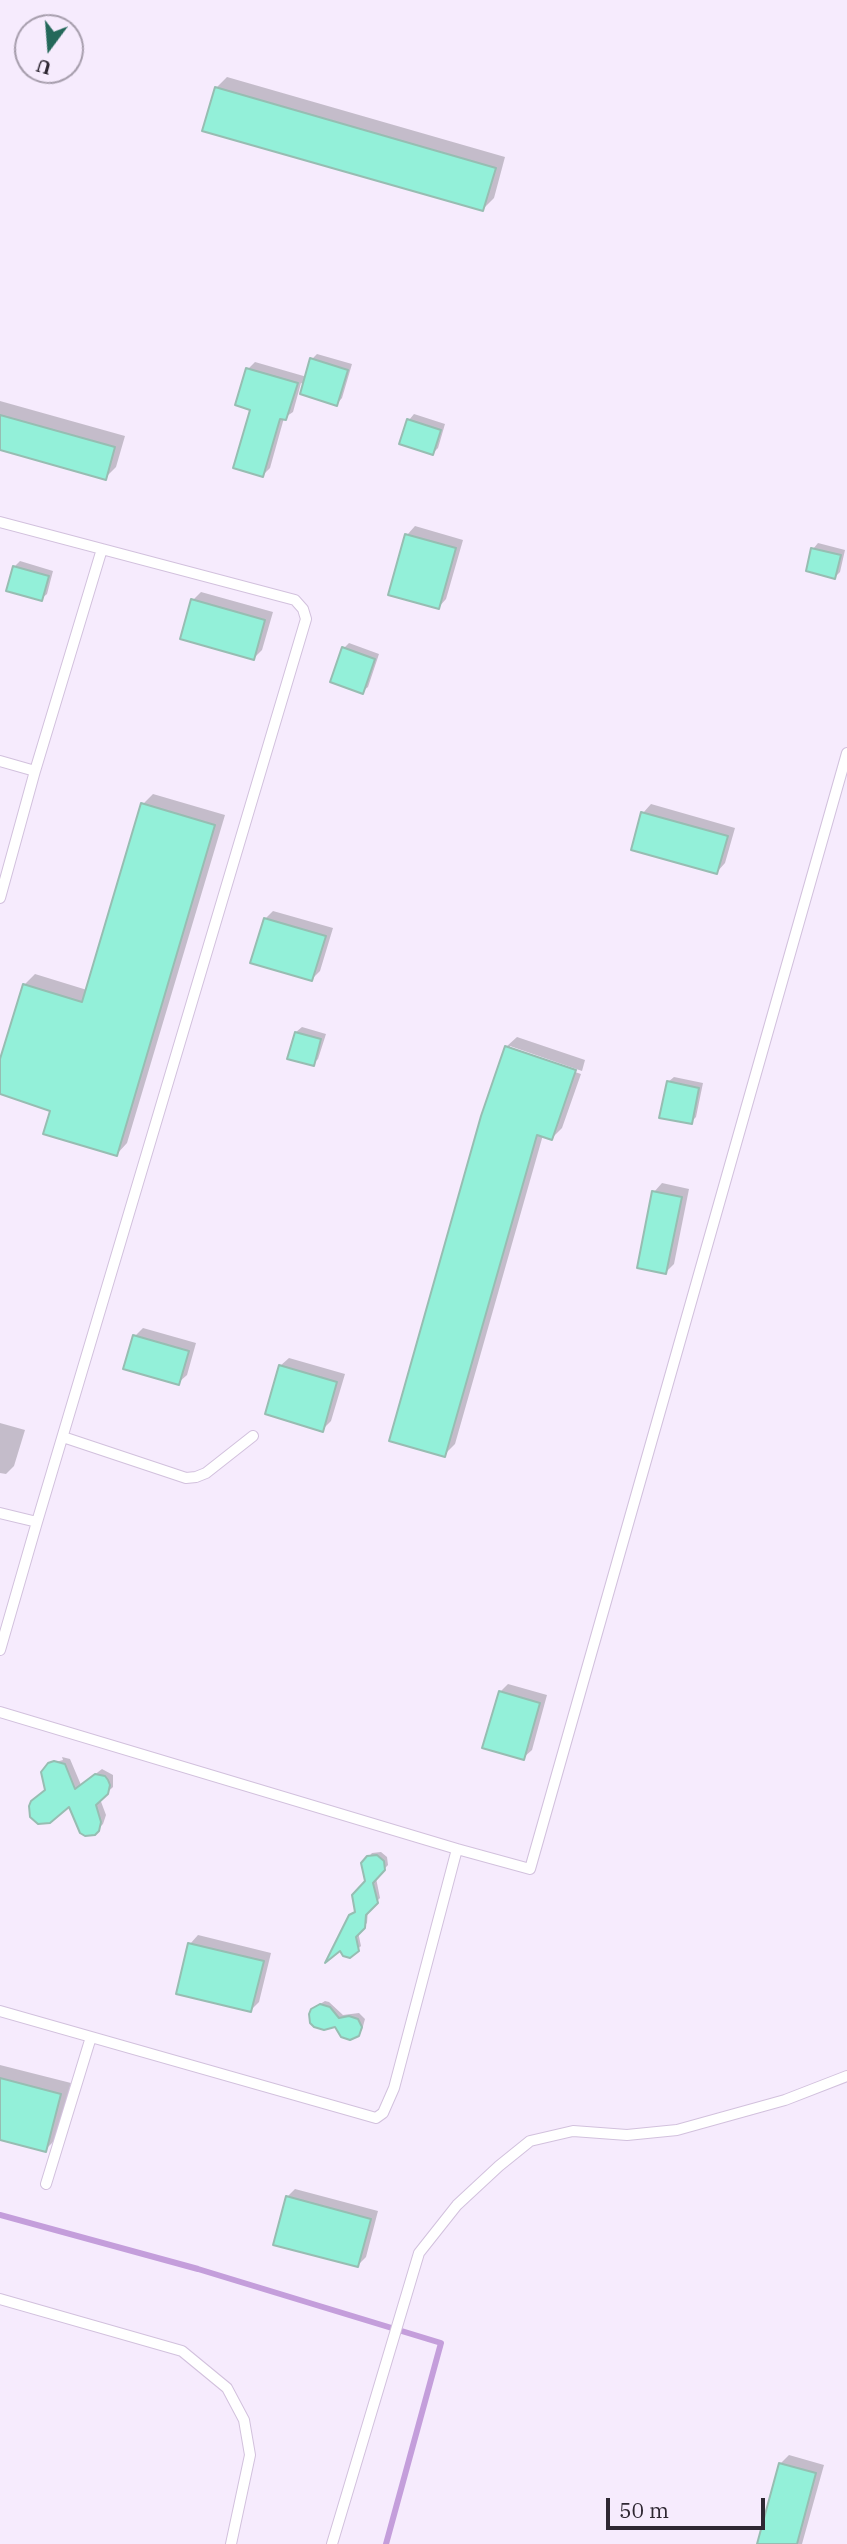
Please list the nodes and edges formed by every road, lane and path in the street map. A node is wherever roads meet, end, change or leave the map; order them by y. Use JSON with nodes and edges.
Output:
{"nodes":[{"id":1,"x":0,"y":523,"type":"edge"},
{"id":2,"x":102,"y":549,"type":"junction"},
{"id":3,"x":847,"y":753,"type":"edge"},
{"id":4,"x":0,"y":761,"type":"edge"},
{"id":5,"x":35,"y":771,"type":"junction"},
{"id":6,"x":0,"y":898,"type":"edge"},
{"id":7,"x":253,"y":1436,"type":"dead end"},
{"id":8,"x":62,"y":1437,"type":"junction"},
{"id":9,"x":0,"y":1513,"type":"edge"},
{"id":10,"x":37,"y":1522,"type":"junction"},
{"id":11,"x":0,"y":1650,"type":"edge"},
{"id":12,"x":0,"y":1712,"type":"edge"},
{"id":13,"x":457,"y":1849,"type":"junction"},
{"id":14,"x":0,"y":2011,"type":"edge"},
{"id":15,"x":91,"y":2038,"type":"junction"},
{"id":16,"x":847,"y":2076,"type":"edge"},
{"id":17,"x":46,"y":2184,"type":"dead end"},
{"id":18,"x":0,"y":2299,"type":"edge"},
{"id":19,"x":231,"y":2544,"type":"edge"},
{"id":20,"x":332,"y":2544,"type":"edge"}],
"edges":[{"from":1,"to":2,"type":"lane"},
{"from":2,"to":5,"type":"lane"},
{"from":2,"to":8,"type":"lane"},
{"from":3,"to":13,"type":"lane"},
{"from":4,"to":5,"type":"lane"},
{"from":5,"to":6,"type":"lane"},
{"from":7,"to":8,"type":"lane"},
{"from":8,"to":10,"type":"lane"},
{"from":9,"to":10,"type":"lane"},
{"from":10,"to":11,"type":"lane"},
{"from":12,"to":13,"type":"lane"},
{"from":13,"to":15,"type":"lane"},
{"from":14,"to":15,"type":"lane"},
{"from":15,"to":17,"type":"lane"},
{"from":16,"to":20,"type":"lane"},
{"from":18,"to":19,"type":"lane"}]}
